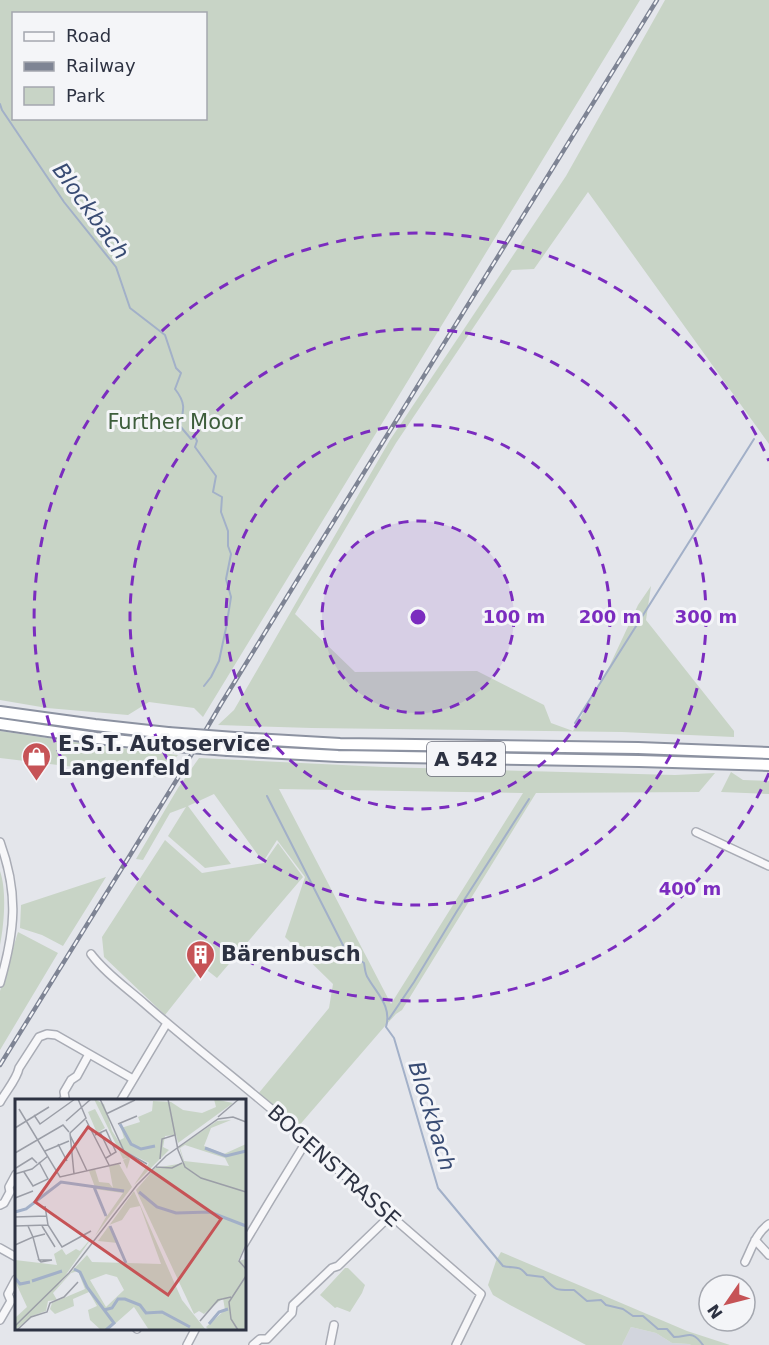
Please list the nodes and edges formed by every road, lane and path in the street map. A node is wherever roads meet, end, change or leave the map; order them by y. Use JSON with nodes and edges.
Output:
{"nodes":[{"id":1,"x":0,"y":711,"type":"edge"},
{"id":2,"x":0,"y":724,"type":"edge"},
{"id":3,"x":769,"y":753,"type":"edge"},
{"id":4,"x":769,"y":765,"type":"edge"},
{"id":5,"x":696,"y":832,"type":"dead end"},
{"id":6,"x":0,"y":842,"type":"edge"},
{"id":7,"x":769,"y":866,"type":"edge"},
{"id":8,"x":91,"y":954,"type":"dead end"},
{"id":9,"x":0,"y":983,"type":"edge"},
{"id":10,"x":166,"y":1023,"type":"junction"},
{"id":11,"x":89,"y":1054,"type":"junction"},
{"id":12,"x":133,"y":1079,"type":"junction"},
{"id":13,"x":64,"y":1099,"type":"edge"},
{"id":14,"x":122,"y":1099,"type":"edge"},
{"id":15,"x":0,"y":1102,"type":"edge"},
{"id":16,"x":306,"y":1142,"type":"junction"},
{"id":17,"x":15,"y":1176,"type":"edge"},
{"id":18,"x":0,"y":1205,"type":"edge"},
{"id":19,"x":390,"y":1216,"type":"junction"},
{"id":20,"x":769,"y":1224,"type":"edge"},
{"id":21,"x":755,"y":1240,"type":"junction"},
{"id":22,"x":246,"y":1241,"type":"edge"},
{"id":23,"x":0,"y":1248,"type":"edge"},
{"id":24,"x":769,"y":1255,"type":"edge"},
{"id":25,"x":15,"y":1256,"type":"edge"},
{"id":26,"x":746,"y":1262,"type":"dead end"},
{"id":27,"x":15,"y":1281,"type":"edge"},
{"id":28,"x":0,"y":1320,"type":"edge"},
{"id":29,"x":334,"y":1325,"type":"dead end"},
{"id":30,"x":195,"y":1330,"type":"edge"},
{"id":31,"x":187,"y":1345,"type":"edge"},
{"id":32,"x":253,"y":1345,"type":"edge"},
{"id":33,"x":330,"y":1345,"type":"edge"},
{"id":34,"x":456,"y":1345,"type":"edge"}],
"edges":[{"from":1,"to":3,"type":"highway","number":"A 542","bridge":true},
{"from":2,"to":4,"type":"highway","number":"A 542","bridge":true},
{"from":5,"to":7,"type":"street"},
{"from":6,"to":9,"type":"street"},
{"from":8,"to":10,"type":"street","name":"BOGENSTRASSE"},
{"from":10,"to":12,"type":"street"},
{"from":10,"to":16,"type":"street","name":"BOGENSTRASSE"},
{"from":11,"to":12,"type":"street"},
{"from":11,"to":13,"type":"street"},
{"from":11,"to":15,"type":"street"},
{"from":12,"to":14,"type":"street"},
{"from":16,"to":19,"type":"street","name":"BOGENSTRASSE"},
{"from":16,"to":22,"type":"street"},
{"from":17,"to":18,"type":"street"},
{"from":19,"to":32,"type":"street"},
{"from":19,"to":34,"type":"street","name":"BOGENSTRASSE"},
{"from":20,"to":21,"type":"street"},
{"from":21,"to":24,"type":"street"},
{"from":21,"to":26,"type":"street"},
{"from":23,"to":25,"type":"street"},
{"from":27,"to":28,"type":"street"},
{"from":29,"to":33,"type":"street"},
{"from":30,"to":31,"type":"street"}]}
